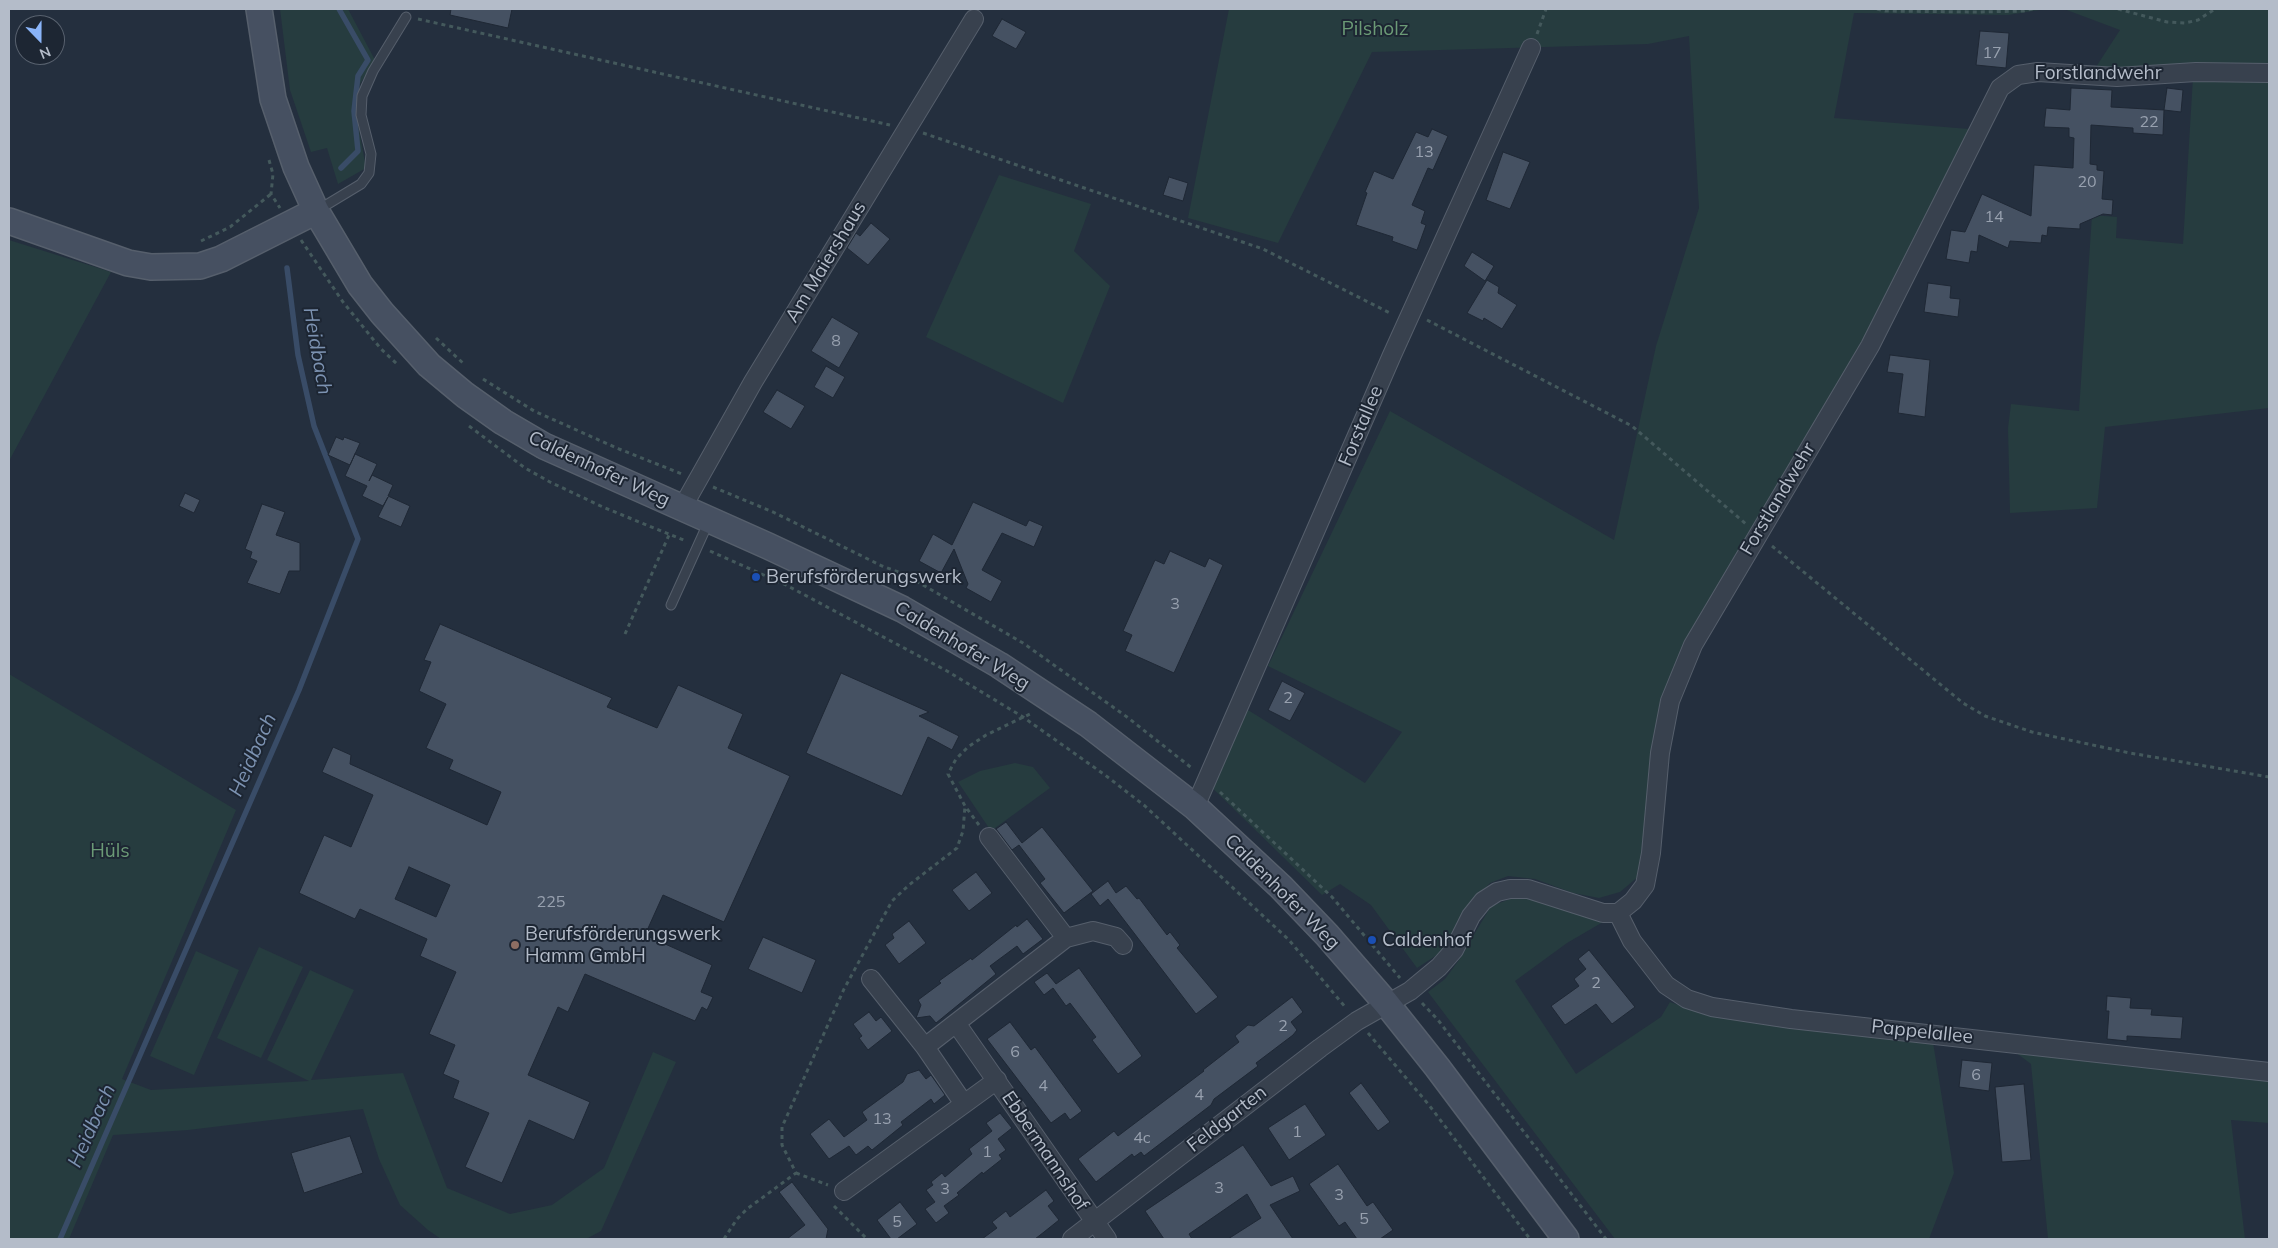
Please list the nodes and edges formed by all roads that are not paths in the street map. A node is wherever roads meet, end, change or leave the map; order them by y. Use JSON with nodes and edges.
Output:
{"nodes":[{"id":1,"x":259,"y":9,"type":"edge"},
{"id":2,"x":406,"y":17,"type":"dead end"},
{"id":3,"x":974,"y":19,"type":"dead end"},
{"id":4,"x":1531,"y":48,"type":"road end"},
{"id":5,"x":2269,"y":73,"type":"edge"},
{"id":6,"x":325,"y":206,"type":"junction"},
{"id":7,"x":9,"y":221,"type":"edge"},
{"id":8,"x":682,"y":508,"type":"junction"},
{"id":9,"x":710,"y":520,"type":"junction"},
{"id":10,"x":671,"y":605,"type":"dead end"},
{"id":11,"x":1195,"y":807,"type":"junction"},
{"id":12,"x":989,"y":837,"type":"road end"},
{"id":13,"x":1618,"y":913,"type":"junction"},
{"id":14,"x":1066,"y":938,"type":"junction"},
{"id":15,"x":1123,"y":945,"type":"dead end"},
{"id":16,"x":871,"y":979,"type":"dead end"},
{"id":17,"x":1386,"y":1003,"type":"junction"},
{"id":18,"x":956,"y":1023,"type":"junction"},
{"id":19,"x":925,"y":1047,"type":"junction"},
{"id":20,"x":2269,"y":1072,"type":"edge"},
{"id":21,"x":997,"y":1080,"type":"junction"},
{"id":22,"x":964,"y":1104,"type":"junction"},
{"id":23,"x":844,"y":1192,"type":"road end"},
{"id":24,"x":1094,"y":1223,"type":"junction"},
{"id":25,"x":1072,"y":1239,"type":"edge"},
{"id":26,"x":1107,"y":1239,"type":"edge"},
{"id":27,"x":1566,"y":1239,"type":"edge"}],
"edges":[{"from":1,"to":6,"type":"main road","name":"Caldenhofer Weg"},
{"from":2,"to":6,"type":"lane"},
{"from":3,"to":8,"type":"street","name":"Am Maiershaus"},
{"from":4,"to":11,"type":"street","name":"Forstallee"},
{"from":5,"to":13,"type":"street","name":"Forstlandwehr"},
{"from":6,"to":7,"type":"main road"},
{"from":6,"to":8,"type":"main road","name":"Caldenhofer Weg"},
{"from":8,"to":9,"type":"main road","name":"Caldenhofer Weg"},
{"from":9,"to":10,"type":"lane"},
{"from":9,"to":11,"type":"main road","name":"Caldenhofer Weg"},
{"from":11,"to":17,"type":"main road","name":"Caldenhofer Weg"},
{"from":12,"to":14,"type":"street"},
{"from":13,"to":17,"type":"street"},
{"from":13,"to":20,"type":"street","name":"Pappelallee"},
{"from":14,"to":15,"type":"street"},
{"from":14,"to":18,"type":"street"},
{"from":16,"to":19,"type":"street"},
{"from":17,"to":24,"type":"street","name":"Feldgarten"},
{"from":17,"to":27,"type":"main road","name":"Caldenhofer Weg"},
{"from":18,"to":19,"type":"street"},
{"from":18,"to":21,"type":"street","name":"Ebbermannshof"},
{"from":19,"to":22,"type":"street"},
{"from":21,"to":22,"type":"street","name":"Ebbermannshof"},
{"from":21,"to":24,"type":"street","name":"Ebbermannshof"},
{"from":22,"to":23,"type":"street","name":"Ebbermannshof"},
{"from":24,"to":25,"type":"street","name":"Feldgarten"},
{"from":24,"to":26,"type":"street"}]}
